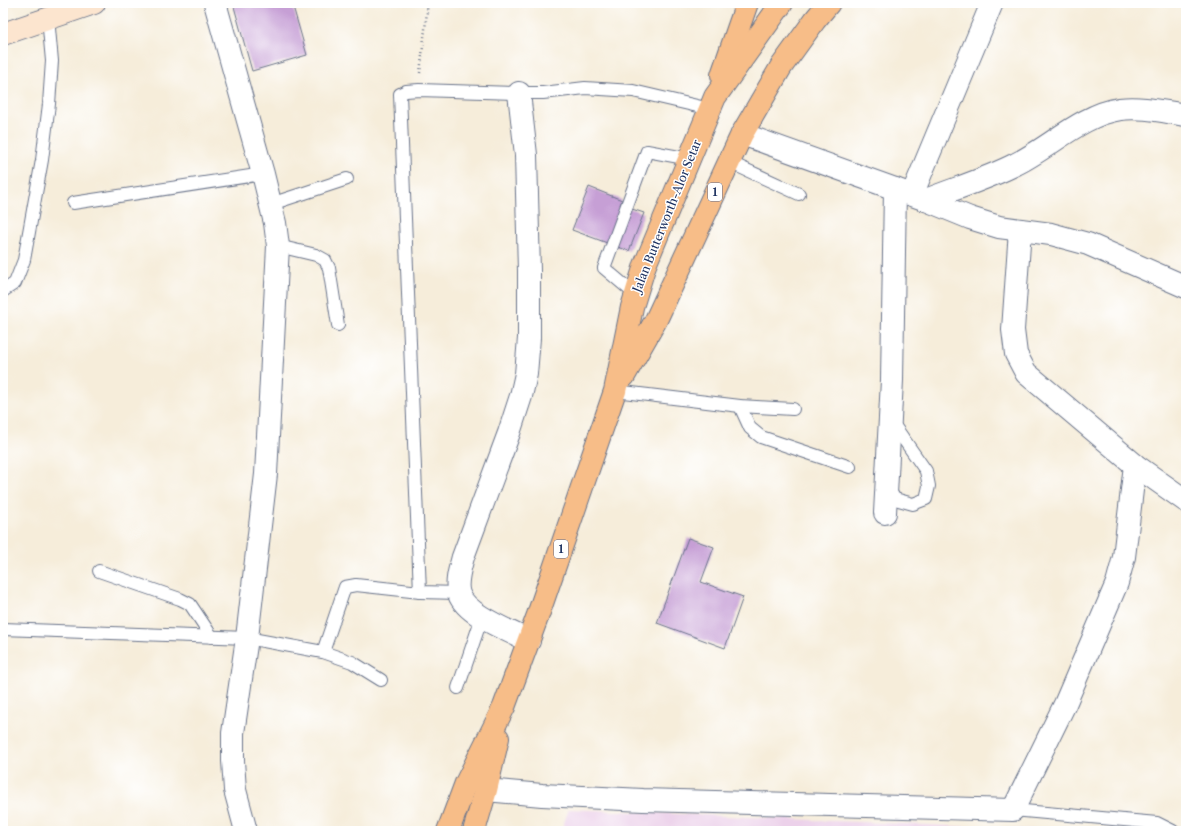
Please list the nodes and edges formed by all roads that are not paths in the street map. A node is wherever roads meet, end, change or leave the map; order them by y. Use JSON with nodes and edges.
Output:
{"nodes":[{"id":1,"x":94,"y":3,"type":"edge"},
{"id":2,"x":215,"y":3,"type":"edge"},
{"id":3,"x":748,"y":3,"type":"edge"},
{"id":4,"x":782,"y":3,"type":"edge"},
{"id":5,"x":829,"y":3,"type":"edge"},
{"id":6,"x":992,"y":3,"type":"edge"},
{"id":7,"x":48,"y":18,"type":"junction"},
{"id":8,"x":3,"y":34,"type":"edge"},
{"id":9,"x":519,"y":93,"type":"junction"},
{"id":10,"x":712,"y":103,"type":"junction"},
{"id":11,"x":1186,"y":115,"type":"edge"},
{"id":12,"x":742,"y":134,"type":"junction"},
{"id":13,"x":690,"y":159,"type":"junction"},
{"id":14,"x":729,"y":162,"type":"junction"},
{"id":15,"x":263,"y":174,"type":"junction"},
{"id":16,"x":347,"y":179,"type":"dead end"},
{"id":17,"x":799,"y":194,"type":"dead end"},
{"id":18,"x":911,"y":195,"type":"junction"},
{"id":19,"x":73,"y":203,"type":"dead end"},
{"id":20,"x":271,"y":204,"type":"junction"},
{"id":21,"x":1020,"y":230,"type":"junction"},
{"id":22,"x":278,"y":246,"type":"junction"},
{"id":23,"x":1186,"y":288,"type":"edge"},
{"id":24,"x":3,"y":291,"type":"edge"},
{"id":25,"x":636,"y":295,"type":"junction"},
{"id":26,"x":338,"y":325,"type":"dead end"},
{"id":27,"x":615,"y":391,"type":"junction"},
{"id":28,"x":740,"y":406,"type":"junction"},
{"id":29,"x":793,"y":409,"type":"dead end"},
{"id":30,"x":890,"y":420,"type":"junction"},
{"id":31,"x":1135,"y":465,"type":"junction"},
{"id":32,"x":850,"y":467,"type":"dead end"},
{"id":33,"x":886,"y":485,"type":"junction"},
{"id":34,"x":1186,"y":501,"type":"edge"},
{"id":35,"x":885,"y":513,"type":"dead end"},
{"id":36,"x":99,"y":571,"type":"dead end"},
{"id":37,"x":420,"y":592,"type":"junction"},
{"id":38,"x":459,"y":593,"type":"junction"},
{"id":39,"x":482,"y":617,"type":"junction"},
{"id":40,"x":3,"y":629,"type":"edge"},
{"id":41,"x":212,"y":637,"type":"junction"},
{"id":42,"x":247,"y":638,"type":"junction"},
{"id":43,"x":529,"y":641,"type":"junction"},
{"id":44,"x":323,"y":652,"type":"junction"},
{"id":45,"x":381,"y":680,"type":"dead end"},
{"id":46,"x":458,"y":688,"type":"dead end"},
{"id":47,"x":504,"y":707,"type":"junction"},
{"id":48,"x":486,"y":790,"type":"junction"},
{"id":49,"x":1013,"y":810,"type":"junction"},
{"id":50,"x":246,"y":831,"type":"edge"},
{"id":51,"x":448,"y":831,"type":"edge"},
{"id":52,"x":474,"y":831,"type":"edge"},
{"id":53,"x":1173,"y":831,"type":"edge"}],
"edges":[{"from":1,"to":7,"type":"main road"},
{"from":2,"to":15,"type":"street"},
{"from":3,"to":10,"type":"main road"},
{"from":4,"to":10,"type":"main road","name":"Jalan Butterworth-Alor Setar","number":"1"},
{"from":5,"to":12,"type":"main road","number":"1"},
{"from":6,"to":18,"type":"street"},
{"from":7,"to":8,"type":"main road"},
{"from":7,"to":24,"type":"lane"},
{"from":9,"to":10,"type":"lane"},
{"from":9,"to":37,"type":"lane"},
{"from":9,"to":38,"type":"street"},
{"from":10,"to":13,"type":"main road","name":"Jalan Butterworth-Alor Setar","number":"1"},
{"from":11,"to":18,"type":"street"},
{"from":12,"to":14,"type":"main road","number":"1"},
{"from":12,"to":18,"type":"street"},
{"from":13,"to":25,"type":"main road","name":"Jalan Butterworth-Alor Setar","number":"1"},
{"from":13,"to":25,"type":"lane"},
{"from":14,"to":17,"type":"lane"},
{"from":14,"to":27,"type":"main road","number":"1"},
{"from":15,"to":19,"type":"lane"},
{"from":15,"to":20,"type":"street"},
{"from":16,"to":20,"type":"lane"},
{"from":18,"to":21,"type":"street"},
{"from":18,"to":30,"type":"street"},
{"from":20,"to":22,"type":"street"},
{"from":21,"to":23,"type":"street"},
{"from":21,"to":31,"type":"street"},
{"from":22,"to":26,"type":"lane"},
{"from":22,"to":42,"type":"street"},
{"from":25,"to":27,"type":"main road","name":"Jalan Butterworth-Alor Setar","number":"1"},
{"from":27,"to":28,"type":"lane"},
{"from":27,"to":43,"type":"main road","number":"1"},
{"from":28,"to":29,"type":"lane"},
{"from":28,"to":32,"type":"lane"},
{"from":30,"to":33,"type":"street"},
{"from":30,"to":33,"type":"lane"},
{"from":31,"to":34,"type":"street"},
{"from":31,"to":49,"type":"street"},
{"from":33,"to":35,"type":"street"},
{"from":36,"to":41,"type":"lane"},
{"from":37,"to":38,"type":"lane"},
{"from":37,"to":44,"type":"lane"},
{"from":38,"to":39,"type":"street"},
{"from":39,"to":43,"type":"street"},
{"from":39,"to":46,"type":"lane"},
{"from":40,"to":41,"type":"lane"},
{"from":41,"to":42,"type":"lane"},
{"from":42,"to":44,"type":"lane"},
{"from":42,"to":50,"type":"street"},
{"from":43,"to":47,"type":"main road","number":"1"},
{"from":44,"to":45,"type":"lane"},
{"from":47,"to":48,"type":"main road","number":"1"},
{"from":47,"to":51,"type":"main road","number":"1"},
{"from":48,"to":49,"type":"street"},
{"from":48,"to":52,"type":"main road","number":"1"},
{"from":49,"to":53,"type":"lane"}]}
